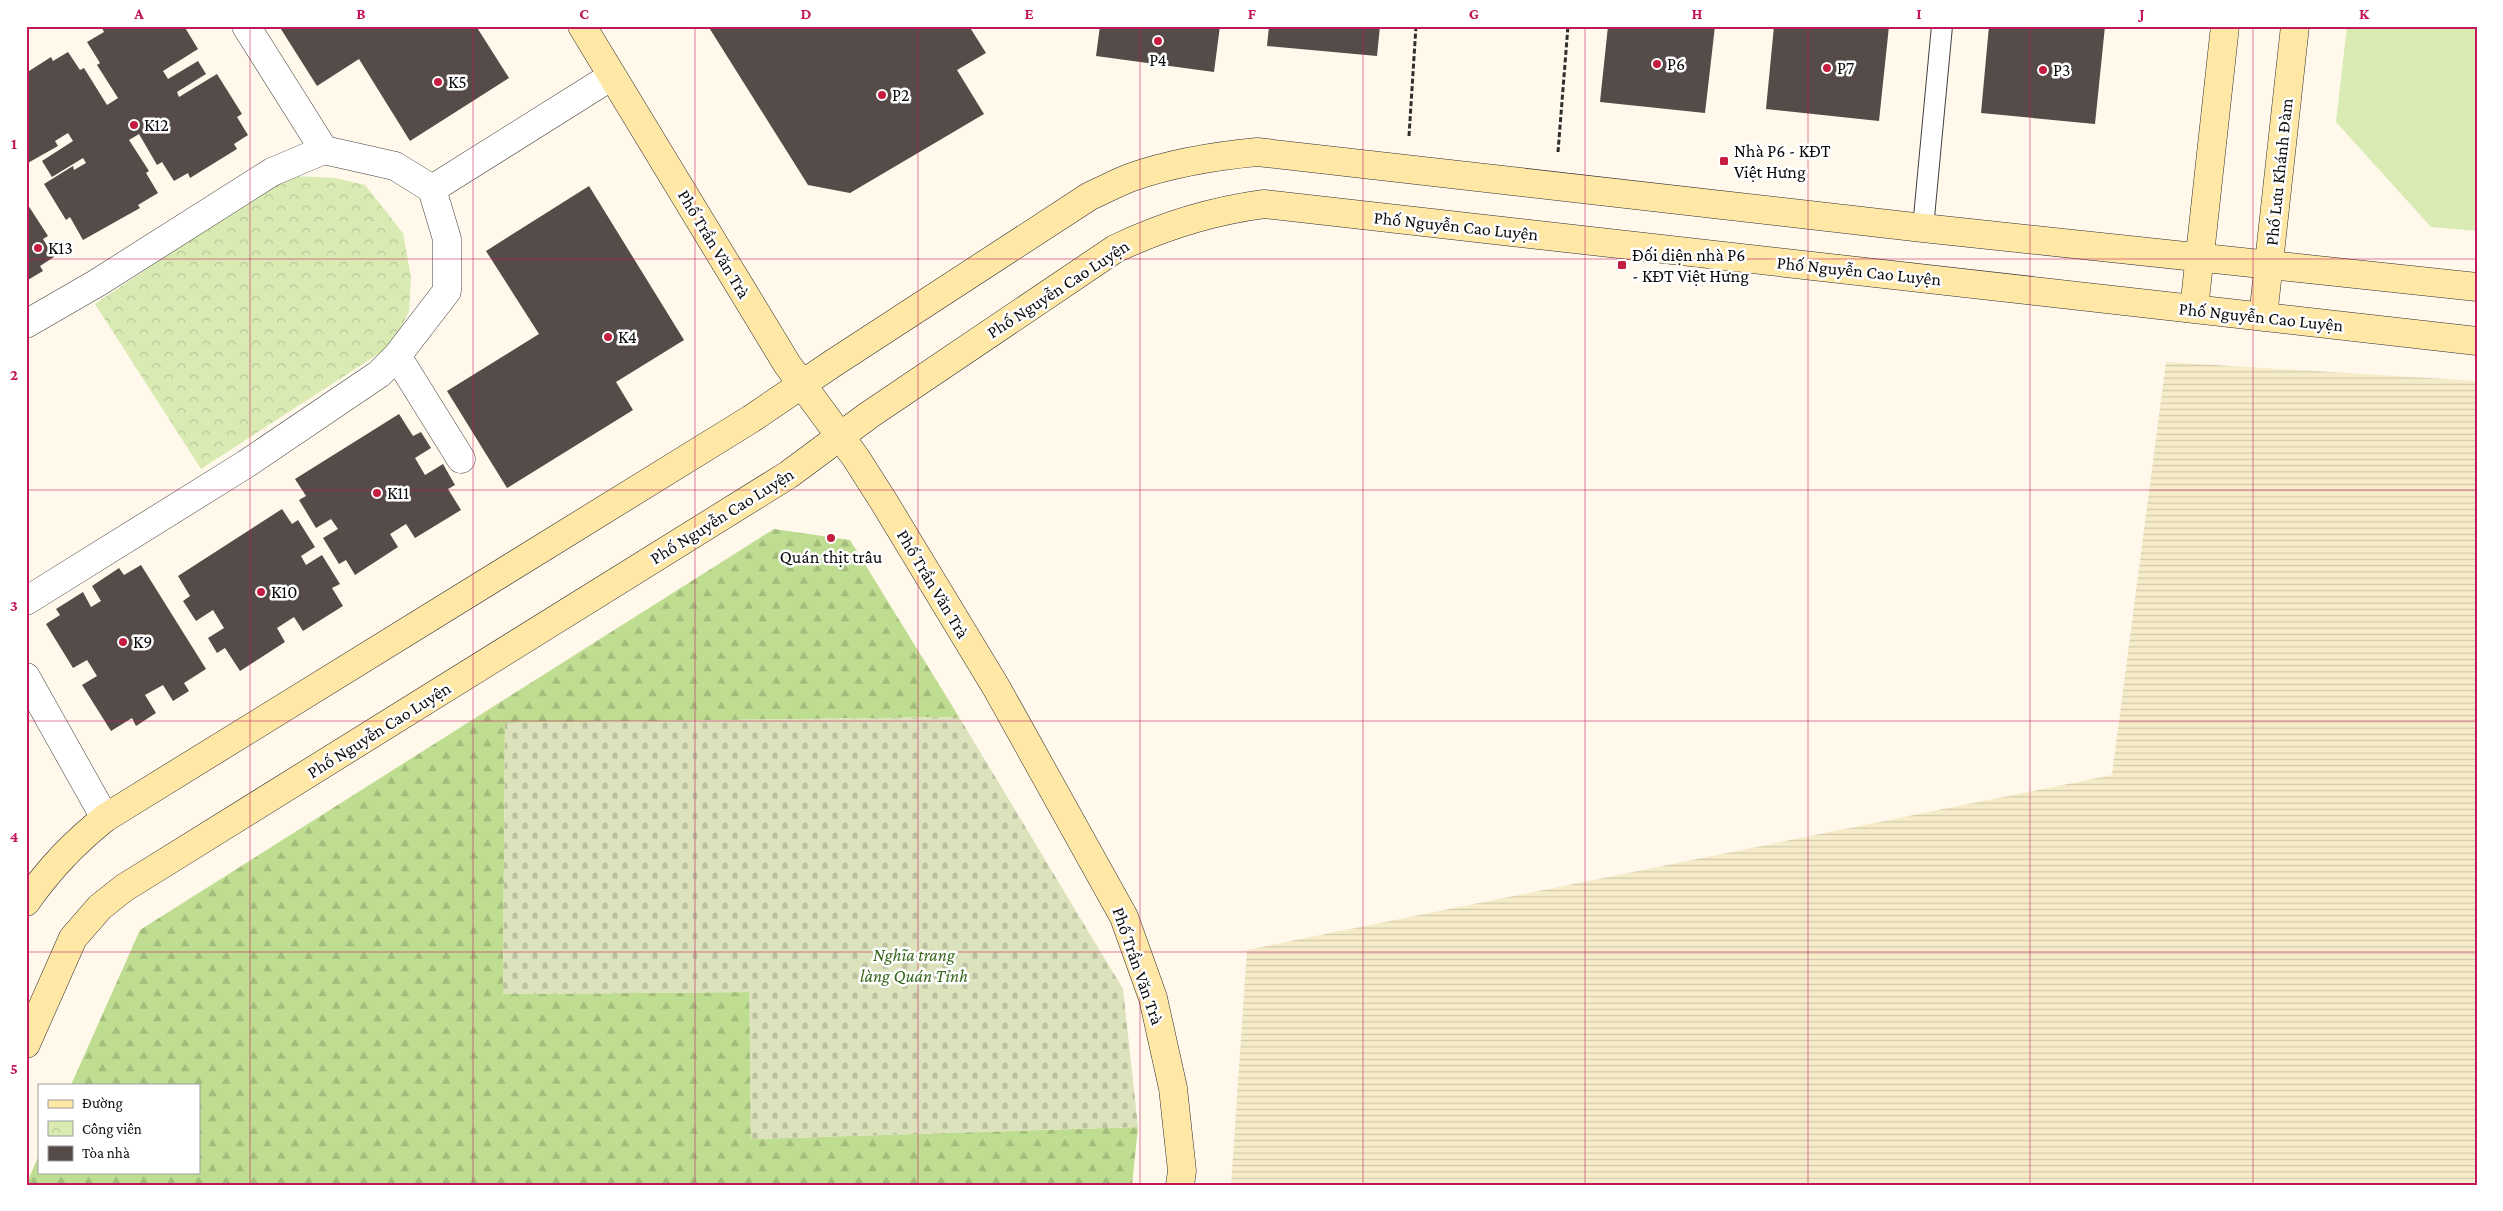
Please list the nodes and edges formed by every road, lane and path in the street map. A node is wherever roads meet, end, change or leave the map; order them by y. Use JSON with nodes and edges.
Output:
{"nodes":[{"id":1,"x":246,"y":26,"type":"edge"},
{"id":2,"x":582,"y":26,"type":"edge"},
{"id":3,"x":1416,"y":26,"type":"edge"},
{"id":4,"x":1568,"y":26,"type":"edge"},
{"id":5,"x":1942,"y":26,"type":"edge"},
{"id":6,"x":2225,"y":26,"type":"edge"},
{"id":7,"x":2295,"y":26,"type":"edge"},
{"id":8,"x":612,"y":76,"type":"junction"},
{"id":9,"x":324,"y":150,"type":"junction"},
{"id":10,"x":1407,"y":169,"type":"junction"},
{"id":11,"x":1555,"y":185,"type":"junction"},
{"id":12,"x":432,"y":189,"type":"junction"},
{"id":13,"x":1923,"y":228,"type":"junction"},
{"id":14,"x":2200,"y":256,"type":"junction"},
{"id":15,"x":2268,"y":264,"type":"junction"},
{"id":16,"x":2477,"y":287,"type":"edge"},
{"id":17,"x":2194,"y":309,"type":"junction"},
{"id":18,"x":2263,"y":317,"type":"junction"},
{"id":19,"x":26,"y":324,"type":"edge"},
{"id":20,"x":2477,"y":341,"type":"edge"},
{"id":21,"x":397,"y":356,"type":"junction"},
{"id":22,"x":802,"y":384,"type":"junction"},
{"id":23,"x":840,"y":436,"type":"junction"},
{"id":24,"x":461,"y":459,"type":"dead end"},
{"id":25,"x":26,"y":601,"type":"edge"},
{"id":26,"x":26,"y":677,"type":"edge"},
{"id":27,"x":105,"y":818,"type":"junction"},
{"id":28,"x":26,"y":902,"type":"edge"},
{"id":29,"x":26,"y":1044,"type":"edge"},
{"id":30,"x":1180,"y":1185,"type":"edge"}],
"edges":[{"from":1,"to":9,"type":"street"},
{"from":2,"to":8,"type":"street","name":"Phố Trần Văn Trà"},
{"from":3,"to":10,"type":"path"},
{"from":4,"to":11,"type":"path"},
{"from":5,"to":13,"type":"lane"},
{"from":6,"to":14,"type":"street"},
{"from":7,"to":15,"type":"street","name":"Phố Lưu Khánh Đàm"},
{"from":8,"to":12,"type":"street"},
{"from":8,"to":22,"type":"street","name":"Phố Trần Văn Trà"},
{"from":9,"to":12,"type":"street"},
{"from":9,"to":19,"type":"street"},
{"from":10,"to":11,"type":"street"},
{"from":10,"to":22,"type":"street"},
{"from":11,"to":13,"type":"street"},
{"from":12,"to":21,"type":"street"},
{"from":13,"to":14,"type":"street"},
{"from":14,"to":15,"type":"street"},
{"from":14,"to":17,"type":"street"},
{"from":15,"to":16,"type":"street"},
{"from":15,"to":18,"type":"street","name":"Phố Lưu Khánh Đàm"},
{"from":17,"to":18,"type":"street","name":"Phố Nguyễn Cao Luyện"},
{"from":17,"to":23,"type":"street","name":"Phố Nguyễn Cao Luyện"},
{"from":18,"to":20,"type":"street","name":"Phố Nguyễn Cao Luyện"},
{"from":21,"to":24,"type":"street"},
{"from":21,"to":25,"type":"street"},
{"from":22,"to":23,"type":"street","name":"Phố Trần Văn Trà"},
{"from":22,"to":27,"type":"street"},
{"from":23,"to":29,"type":"street","name":"Phố Nguyễn Cao Luyện"},
{"from":23,"to":30,"type":"street","name":"Phố Trần Văn Trà"},
{"from":26,"to":27,"type":"street"},
{"from":27,"to":28,"type":"street"}]}
